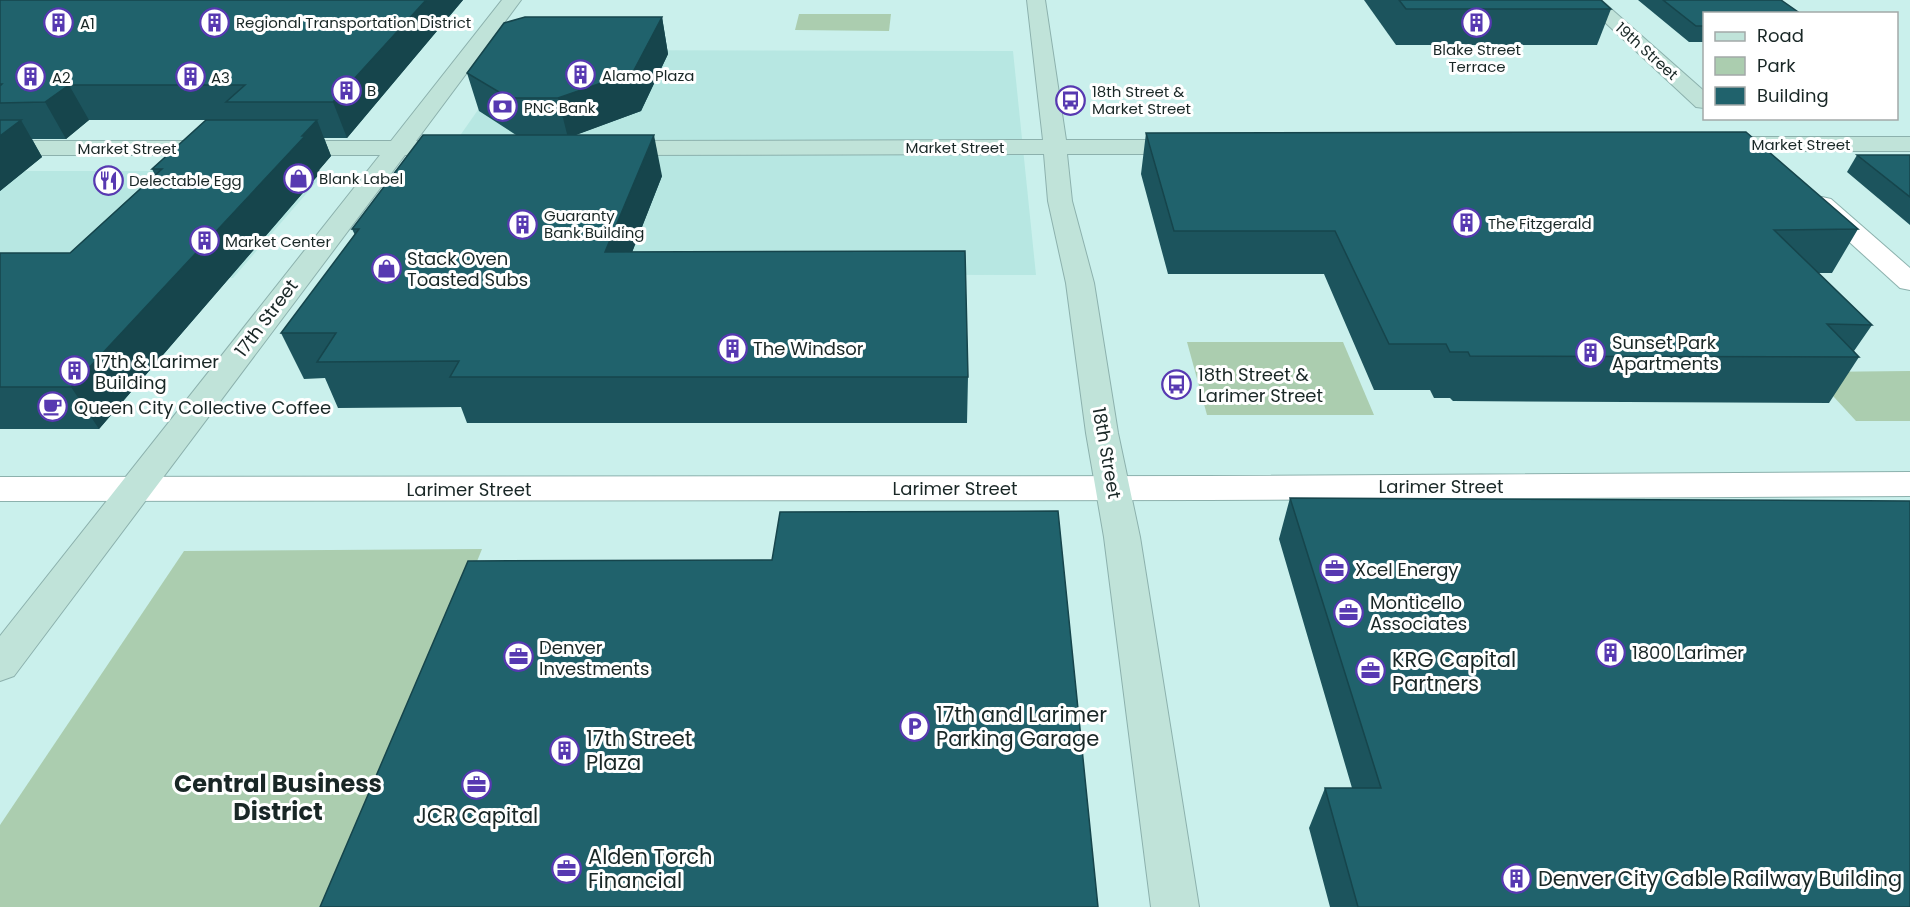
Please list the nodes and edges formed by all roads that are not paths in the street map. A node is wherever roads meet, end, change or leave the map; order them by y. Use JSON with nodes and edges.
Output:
{"nodes":[{"id":1,"x":512,"y":0,"type":"edge"},
{"id":2,"x":1036,"y":0,"type":"edge"},
{"id":3,"x":1590,"y":0,"type":"edge"},
{"id":4,"x":1703,"y":101,"type":"edge"},
{"id":5,"x":1727,"y":122,"type":"dead end"},
{"id":6,"x":1695,"y":144,"type":"edge"},
{"id":7,"x":1753,"y":144,"type":"junction"},
{"id":8,"x":1910,"y":144,"type":"edge"},
{"id":9,"x":1056,"y":147,"type":"junction"},
{"id":10,"x":1205,"y":147,"type":"edge"},
{"id":11,"x":0,"y":148,"type":"edge"},
{"id":12,"x":396,"y":148,"type":"junction"},
{"id":13,"x":477,"y":148,"type":"edge"},
{"id":14,"x":594,"y":148,"type":"edge"},
{"id":15,"x":1779,"y":166,"type":"edge"},
{"id":16,"x":1805,"y":189,"type":"edge"},
{"id":17,"x":1910,"y":282,"type":"edge"},
{"id":18,"x":1910,"y":484,"type":"edge"},
{"id":19,"x":1113,"y":487,"type":"junction"},
{"id":20,"x":0,"y":489,"type":"edge"},
{"id":21,"x":136,"y":489,"type":"junction"},
{"id":22,"x":0,"y":665,"type":"edge"},
{"id":23,"x":1175,"y":907,"type":"edge"}],
"edges":[{"from":1,"to":12,"type":"main road","name":"17th Street"},
{"from":2,"to":9,"type":"main road","name":"18th Street"},
{"from":3,"to":4,"type":"main road","name":"19th Street"},
{"from":5,"to":7,"type":"main road"},
{"from":6,"to":7,"type":"main road","name":"Market Street"},
{"from":7,"to":8,"type":"main road","name":"Market Street"},
{"from":7,"to":15,"type":"street"},
{"from":9,"to":10,"type":"main road","name":"Market Street"},
{"from":9,"to":14,"type":"main road","name":"Market Street"},
{"from":9,"to":19,"type":"main road","name":"18th Street"},
{"from":11,"to":12,"type":"main road","name":"Market Street"},
{"from":12,"to":13,"type":"main road","name":"Market Street"},
{"from":12,"to":21,"type":"main road","name":"17th Street"},
{"from":16,"to":17,"type":"street"},
{"from":18,"to":19,"type":"street","name":"Larimer Street"},
{"from":19,"to":21,"type":"street","name":"Larimer Street"},
{"from":19,"to":23,"type":"main road","name":"18th Street"},
{"from":20,"to":21,"type":"street","name":"Larimer Street"},
{"from":21,"to":22,"type":"main road","name":"17th Street"}]}
